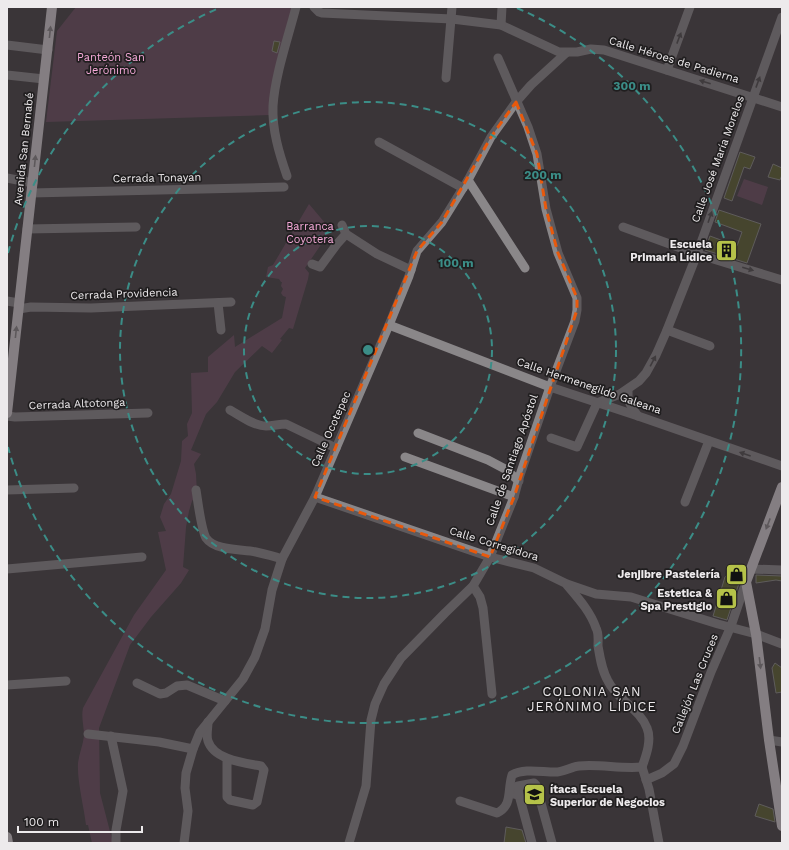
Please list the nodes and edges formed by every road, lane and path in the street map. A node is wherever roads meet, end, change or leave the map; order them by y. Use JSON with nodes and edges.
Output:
{"nodes":[{"id":1,"x":296,"y":7,"type":"edge"},
{"id":2,"x":314,"y":7,"type":"edge"},
{"id":3,"x":452,"y":7,"type":"edge"},
{"id":4,"x":502,"y":7,"type":"edge"},
{"id":5,"x":690,"y":7,"type":"edge"},
{"id":6,"x":55,"y":8,"type":"edge"},
{"id":7,"x":782,"y":17,"type":"edge"},
{"id":8,"x":452,"y":19,"type":"junction"},
{"id":9,"x":501,"y":25,"type":"junction"},
{"id":10,"x":7,"y":45,"type":"edge"},
{"id":11,"x":48,"y":50,"type":"junction"},
{"id":12,"x":566,"y":53,"type":"junction"},
{"id":13,"x":498,"y":58,"type":"dead end"},
{"id":14,"x":667,"y":70,"type":"junction"},
{"id":15,"x":7,"y":75,"type":"edge"},
{"id":16,"x":446,"y":78,"type":"dead end"},
{"id":17,"x":44,"y":79,"type":"junction"},
{"id":18,"x":752,"y":97,"type":"junction"},
{"id":19,"x":516,"y":102,"type":"junction"},
{"id":20,"x":782,"y":107,"type":"edge"},
{"id":21,"x":379,"y":142,"type":"dead end"},
{"id":22,"x":287,"y":176,"type":"dead end"},
{"id":23,"x":7,"y":178,"type":"edge"},
{"id":24,"x":468,"y":180,"type":"junction"},
{"id":25,"x":284,"y":187,"type":"dead end"},
{"id":26,"x":32,"y":188,"type":"junction"},
{"id":27,"x":463,"y":188,"type":"junction"},
{"id":28,"x":342,"y":225,"type":"dead end"},
{"id":29,"x":136,"y":227,"type":"dead end"},
{"id":30,"x":623,"y":227,"type":"dead end"},
{"id":31,"x":28,"y":229,"type":"junction"},
{"id":32,"x":346,"y":234,"type":"junction"},
{"id":33,"x":697,"y":254,"type":"junction"},
{"id":34,"x":312,"y":264,"type":"dead end"},
{"id":35,"x":525,"y":268,"type":"dead end"},
{"id":36,"x":411,"y":270,"type":"junction"},
{"id":37,"x":782,"y":280,"type":"edge"},
{"id":38,"x":7,"y":301,"type":"edge"},
{"id":39,"x":231,"y":302,"type":"dead end"},
{"id":40,"x":218,"y":303,"type":"junction"},
{"id":41,"x":19,"y":306,"type":"junction"},
{"id":42,"x":389,"y":325,"type":"junction"},
{"id":43,"x":221,"y":330,"type":"dead end"},
{"id":44,"x":667,"y":330,"type":"junction"},
{"id":45,"x":710,"y":346,"type":"dead end"},
{"id":46,"x":550,"y":387,"type":"junction"},
{"id":47,"x":628,"y":390,"type":"junction"},
{"id":48,"x":597,"y":403,"type":"junction"},
{"id":49,"x":230,"y":410,"type":"dead end"},
{"id":50,"x":7,"y":413,"type":"edge"},
{"id":51,"x":148,"y":413,"type":"dead end"},
{"id":52,"x":7,"y":416,"type":"edge"},
{"id":53,"x":638,"y":416,"type":"junction"},
{"id":54,"x":418,"y":433,"type":"dead end"},
{"id":55,"x":551,"y":438,"type":"dead end"},
{"id":56,"x":708,"y":441,"type":"junction"},
{"id":57,"x":336,"y":448,"type":"junction"},
{"id":58,"x":405,"y":457,"type":"dead end"},
{"id":59,"x":782,"y":466,"type":"edge"},
{"id":60,"x":519,"y":481,"type":"junction"},
{"id":61,"x":782,"y":487,"type":"edge"},
{"id":62,"x":74,"y":488,"type":"dead end"},
{"id":63,"x":7,"y":490,"type":"edge"},
{"id":64,"x":196,"y":490,"type":"dead end"},
{"id":65,"x":514,"y":496,"type":"junction"},
{"id":66,"x":315,"y":497,"type":"junction"},
{"id":67,"x":684,"y":502,"type":"dead end"},
{"id":68,"x":142,"y":557,"type":"dead end"},
{"id":69,"x":490,"y":557,"type":"junction"},
{"id":70,"x":282,"y":559,"type":"junction"},
{"id":71,"x":7,"y":569,"type":"edge"},
{"id":72,"x":751,"y":569,"type":"junction"},
{"id":73,"x":782,"y":570,"type":"edge"},
{"id":74,"x":746,"y":582,"type":"junction"},
{"id":75,"x":567,"y":584,"type":"junction"},
{"id":76,"x":473,"y":586,"type":"junction"},
{"id":77,"x":731,"y":626,"type":"junction"},
{"id":78,"x":756,"y":634,"type":"junction"},
{"id":79,"x":782,"y":644,"type":"edge"},
{"id":80,"x":66,"y":681,"type":"dead end"},
{"id":81,"x":137,"y":683,"type":"dead end"},
{"id":82,"x":7,"y":685,"type":"edge"},
{"id":83,"x":492,"y":694,"type":"dead end"},
{"id":84,"x":225,"y":700,"type":"junction"},
{"id":85,"x":208,"y":722,"type":"junction"},
{"id":86,"x":88,"y":734,"type":"dead end"},
{"id":87,"x":111,"y":736,"type":"junction"},
{"id":88,"x":769,"y":740,"type":"junction"},
{"id":89,"x":782,"y":742,"type":"edge"},
{"id":90,"x":193,"y":749,"type":"junction"},
{"id":91,"x":227,"y":760,"type":"junction"},
{"id":92,"x":642,"y":767,"type":"junction"},
{"id":93,"x":646,"y":780,"type":"junction"},
{"id":94,"x":779,"y":783,"type":"edge"},
{"id":95,"x":509,"y":792,"type":"junction"},
{"id":96,"x":519,"y":795,"type":"junction"},
{"id":97,"x":460,"y":801,"type":"dead end"},
{"id":98,"x":782,"y":826,"type":"edge"},
{"id":99,"x":7,"y":837,"type":"edge"},
{"id":100,"x":8,"y":843,"type":"edge"},
{"id":101,"x":116,"y":843,"type":"edge"},
{"id":102,"x":184,"y":843,"type":"edge"},
{"id":103,"x":350,"y":843,"type":"edge"},
{"id":104,"x":532,"y":843,"type":"edge"},
{"id":105,"x":552,"y":843,"type":"edge"},
{"id":106,"x":659,"y":843,"type":"edge"}],
"edges":[{"from":1,"to":22,"type":"street"},
{"from":2,"to":8,"type":"street","name":"Calle Héroes de Padierna"},
{"from":3,"to":8,"type":"street"},
{"from":4,"to":9,"type":"street"},
{"from":14,"to":5,"type":"street","one_way":true},
{"from":11,"to":6,"type":"main road","name":"Avenida San Bernabé","one_way":true},
{"from":18,"to":7,"type":"street","name":"Calle José María Morelos","one_way":true},
{"from":8,"to":9,"type":"street","name":"Calle Héroes de Padierna"},
{"from":8,"to":16,"type":"street"},
{"from":9,"to":12,"type":"street","name":"Calle Héroes de Padierna"},
{"from":10,"to":11,"type":"street"},
{"from":11,"to":17,"type":"main road","name":"Avenida San Bernabé"},
{"from":12,"to":14,"type":"street","name":"Calle Héroes de Padierna"},
{"from":12,"to":19,"type":"street","name":"Calle Ocotepec"},
{"from":13,"to":19,"type":"street","name":"Calle de Santiago Apóstol"},
{"from":18,"to":14,"type":"street","name":"Calle Héroes de Padierna","one_way":true},
{"from":15,"to":17,"type":"street"},
{"from":26,"to":17,"type":"main road","name":"Avenida San Bernabé","one_way":true},
{"from":18,"to":20,"type":"street","name":"Calle Héroes de Padierna"},
{"from":33,"to":18,"type":"street","name":"Calle José María Morelos","one_way":true},
{"from":19,"to":24,"type":"street","name":"Calle Ocotepec"},
{"from":19,"to":46,"type":"street","name":"Calle de Santiago Apóstol"},
{"from":21,"to":27,"type":"street"},
{"from":23,"to":26,"type":"street","name":"Cerrada Tonayan"},
{"from":24,"to":27,"type":"street","name":"Calle Ocotepec"},
{"from":24,"to":35,"type":"street"},
{"from":25,"to":26,"type":"street","name":"Cerrada Tonayan"},
{"from":26,"to":31,"type":"main road","name":"Avenida San Bernabé"},
{"from":27,"to":36,"type":"street","name":"Calle Ocotepec"},
{"from":28,"to":32,"type":"street"},
{"from":29,"to":31,"type":"street"},
{"from":30,"to":33,"type":"street"},
{"from":31,"to":41,"type":"main road","name":"Avenida San Bernabé"},
{"from":32,"to":34,"type":"street"},
{"from":32,"to":36,"type":"street"},
{"from":33,"to":37,"type":"street","one_way":true},
{"from":33,"to":44,"type":"street","name":"Calle José María Morelos"},
{"from":36,"to":42,"type":"street","name":"Calle Ocotepec"},
{"from":38,"to":41,"type":"street","name":"Cerrada Providencia"},
{"from":39,"to":40,"type":"street","name":"Cerrada Providencia"},
{"from":40,"to":41,"type":"street","name":"Cerrada Providencia"},
{"from":40,"to":43,"type":"street"},
{"from":50,"to":41,"type":"main road","name":"Avenida San Bernabé","one_way":true},
{"from":42,"to":46,"type":"street","name":"Calle Hermenegildo Galeana"},
{"from":42,"to":57,"type":"street","name":"Calle Ocotepec"},
{"from":44,"to":45,"type":"street"},
{"from":47,"to":44,"type":"street","name":"Calle José María Morelos","one_way":true},
{"from":46,"to":48,"type":"street","name":"Calle Hermenegildo Galeana"},
{"from":46,"to":60,"type":"street","name":"Calle de Santiago Apóstol"},
{"from":47,"to":48,"type":"street","name":"Calle José María Morelos"},
{"from":47,"to":53,"type":"street"},
{"from":48,"to":53,"type":"street","name":"Calle Hermenegildo Galeana"},
{"from":48,"to":55,"type":"street"},
{"from":49,"to":57,"type":"street"},
{"from":51,"to":52,"type":"street","name":"Cerrada Altotonga"},
{"from":53,"to":56,"type":"street","name":"Calle Hermenegildo Galeana"},
{"from":54,"to":60,"type":"street"},
{"from":59,"to":56,"type":"street","name":"Calle Hermenegildo Galeana","one_way":true},
{"from":56,"to":67,"type":"street"},
{"from":57,"to":66,"type":"street","name":"Calle Ocotepec"},
{"from":58,"to":65,"type":"street"},
{"from":60,"to":65,"type":"street","name":"Calle de Santiago Apóstol"},
{"from":61,"to":72,"type":"main road","one_way":true},
{"from":62,"to":63,"type":"street"},
{"from":64,"to":70,"type":"street"},
{"from":65,"to":69,"type":"street","name":"Calle de Santiago Apóstol"},
{"from":66,"to":69,"type":"street","name":"Calle Corregidora"},
{"from":66,"to":70,"type":"street","name":"Calle Ocotepec"},
{"from":68,"to":71,"type":"street"},
{"from":69,"to":75,"type":"street","name":"Calle Corregidora"},
{"from":69,"to":76,"type":"street","name":"Calle de Santiago Apóstol"},
{"from":70,"to":84,"type":"street","name":"Calle Ocotepec"},
{"from":72,"to":73,"type":"street"},
{"from":72,"to":74,"type":"main road"},
{"from":74,"to":77,"type":"street","name":"Callejón Las Cruces"},
{"from":74,"to":78,"type":"main road"},
{"from":75,"to":77,"type":"street","name":"Calle Corregidora"},
{"from":75,"to":92,"type":"street"},
{"from":76,"to":83,"type":"street"},
{"from":76,"to":103,"type":"street","name":"Calle de Santiago Apóstol"},
{"from":77,"to":78,"type":"street","name":"Calle Corregidora"},
{"from":77,"to":93,"type":"street","name":"Callejón Las Cruces"},
{"from":78,"to":79,"type":"street","name":"Calle Corregidora"},
{"from":78,"to":88,"type":"main road","one_way":true},
{"from":80,"to":82,"type":"street"},
{"from":81,"to":84,"type":"street"},
{"from":84,"to":85,"type":"street","name":"Calle Ocotepec"},
{"from":85,"to":90,"type":"street","name":"Calle Ocotepec"},
{"from":85,"to":91,"type":"street"},
{"from":86,"to":87,"type":"street"},
{"from":87,"to":90,"type":"street"},
{"from":87,"to":101,"type":"street"},
{"from":88,"to":89,"type":"street"},
{"from":88,"to":94,"type":"main road"},
{"from":90,"to":102,"type":"street","name":"Calle Ocotepec"},
{"from":91,"to":91,"type":"street"},
{"from":92,"to":93,"type":"street"},
{"from":92,"to":95,"type":"street"},
{"from":93,"to":106,"type":"street"},
{"from":94,"to":98,"type":"main road"},
{"from":95,"to":96,"type":"street"},
{"from":95,"to":97,"type":"street"},
{"from":96,"to":104,"type":"street"},
{"from":96,"to":105,"type":"street"},
{"from":99,"to":100,"type":"main road"}]}
